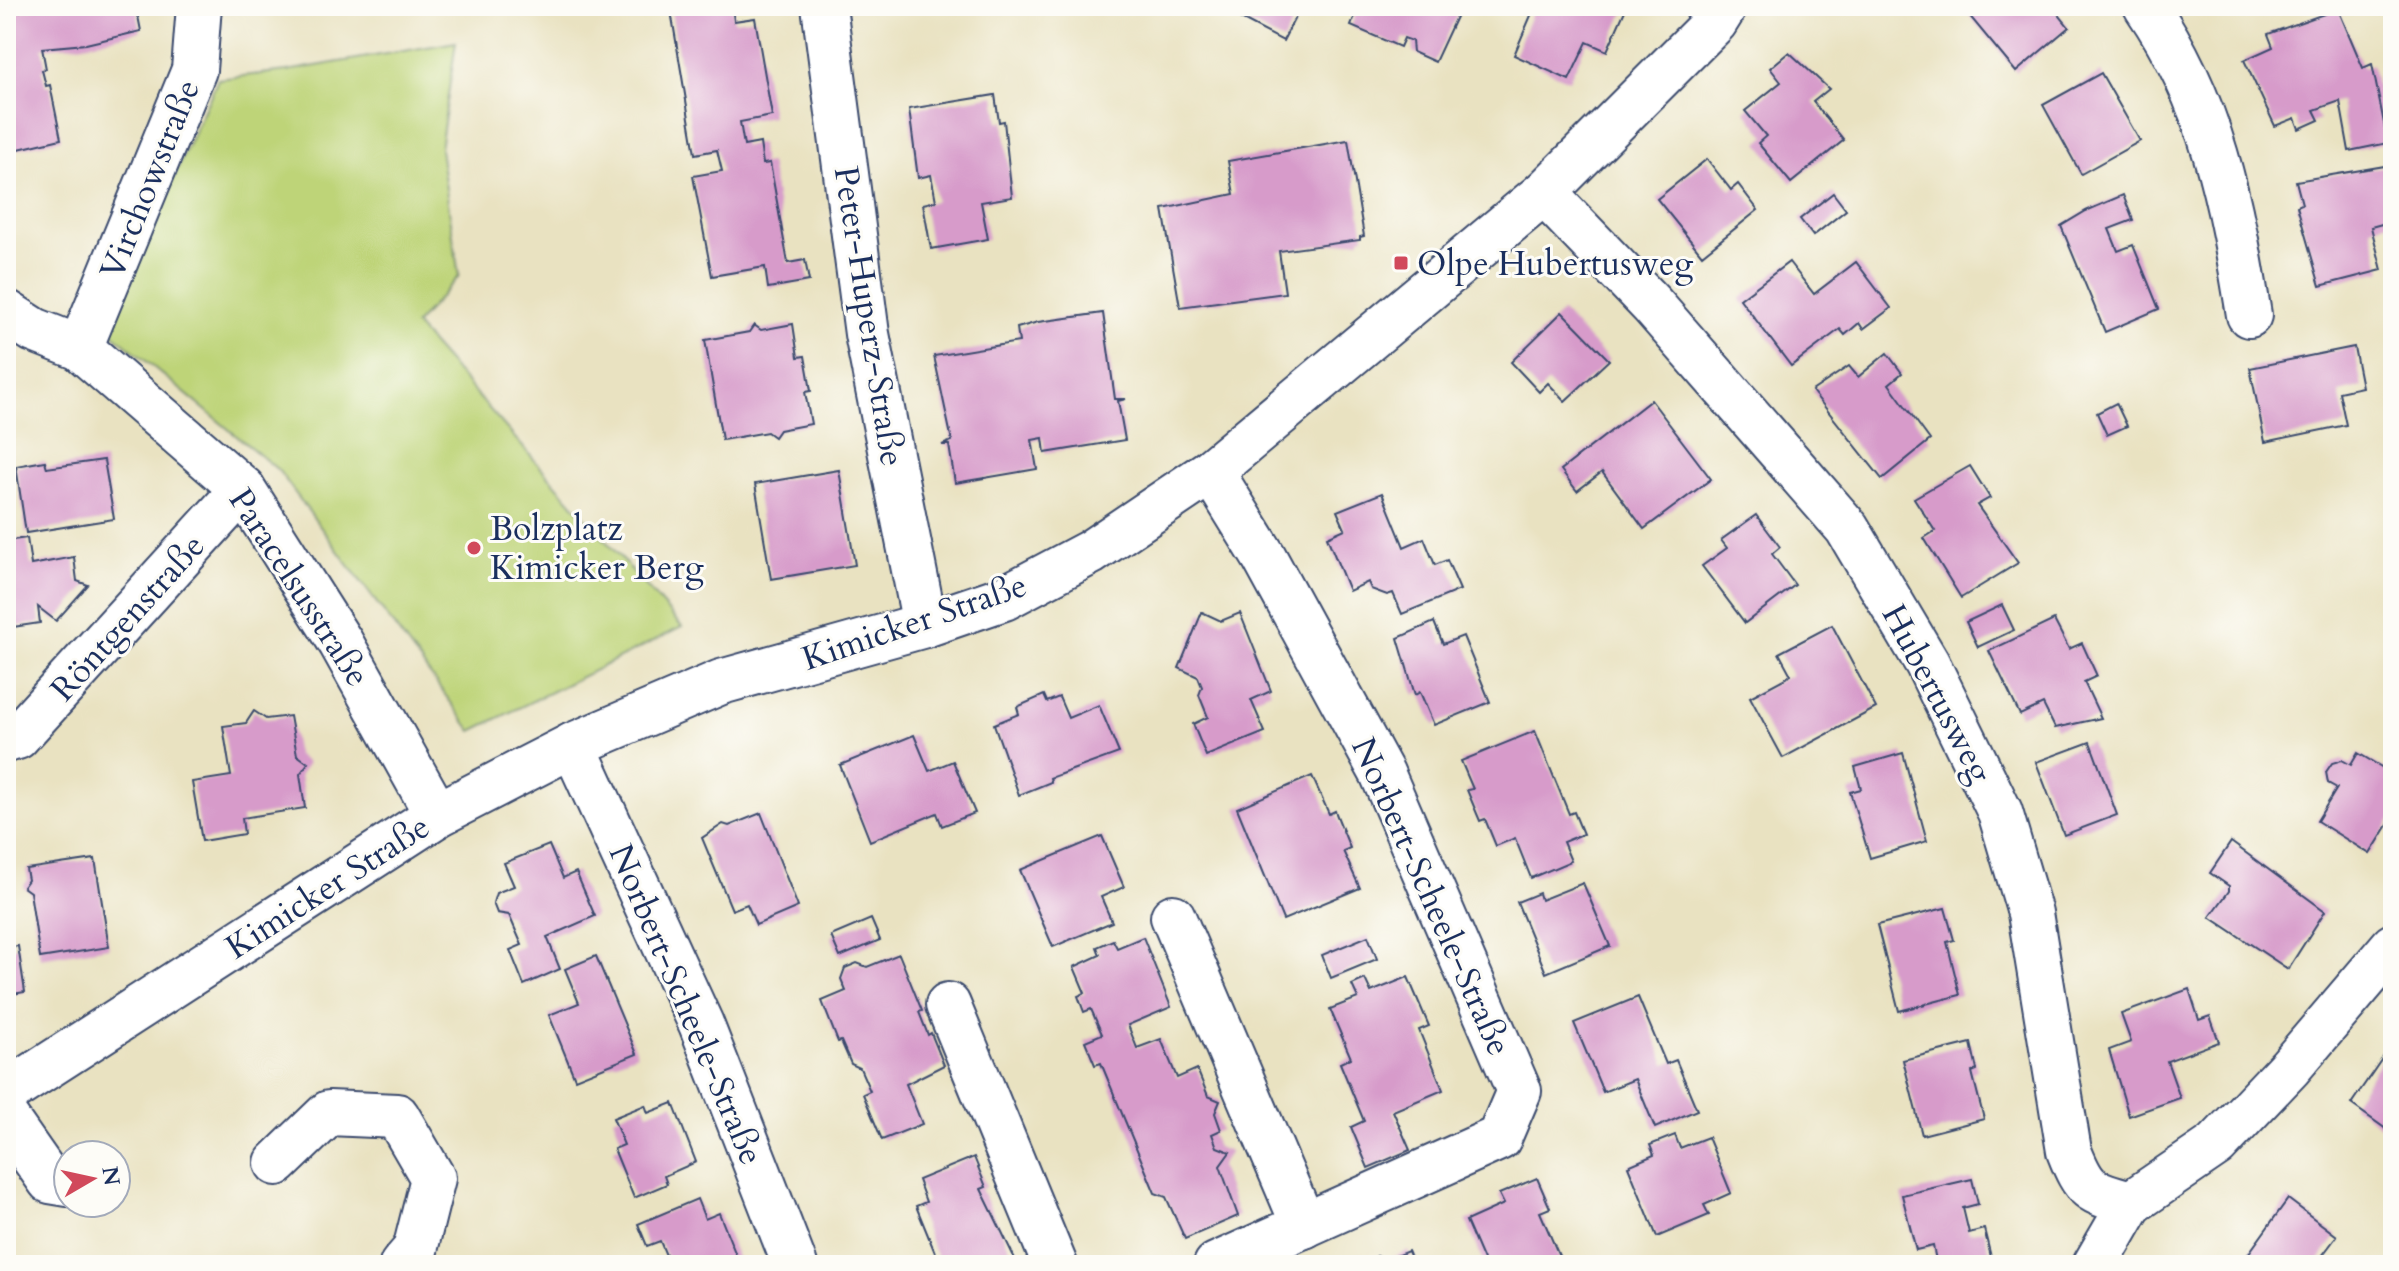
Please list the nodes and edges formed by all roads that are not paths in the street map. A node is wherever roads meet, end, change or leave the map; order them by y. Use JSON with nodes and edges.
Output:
{"nodes":[{"id":1,"x":199,"y":6,"type":"edge"},
{"id":2,"x":824,"y":6,"type":"edge"},
{"id":3,"x":1725,"y":6,"type":"edge"},
{"id":4,"x":2146,"y":6,"type":"edge"},
{"id":5,"x":1544,"y":193,"type":"junction"},
{"id":6,"x":6,"y":312,"type":"edge"},
{"id":7,"x":2249,"y":315,"type":"dead end"},
{"id":8,"x":80,"y":348,"type":"junction"},
{"id":9,"x":1211,"y":471,"type":"junction"},
{"id":10,"x":243,"y":489,"type":"junction"},
{"id":11,"x":925,"y":625,"type":"junction"},
{"id":12,"x":6,"y":740,"type":"edge"},
{"id":13,"x":573,"y":745,"type":"junction"},
{"id":14,"x":437,"y":815,"type":"junction"},
{"id":15,"x":1173,"y":917,"type":"dead end"},
{"id":16,"x":2393,"y":946,"type":"edge"},
{"id":17,"x":948,"y":1005,"type":"dead end"},
{"id":18,"x":6,"y":1093,"type":"edge"},
{"id":19,"x":6,"y":1118,"type":"edge"},
{"id":20,"x":277,"y":1163,"type":"dead end"},
{"id":21,"x":52,"y":1181,"type":"edge"},
{"id":22,"x":2131,"y":1203,"type":"junction"},
{"id":23,"x":1304,"y":1226,"type":"junction"},
{"id":24,"x":402,"y":1265,"type":"edge"},
{"id":25,"x":795,"y":1265,"type":"edge"},
{"id":26,"x":1055,"y":1265,"type":"edge"},
{"id":27,"x":1216,"y":1265,"type":"edge"},
{"id":28,"x":2095,"y":1265,"type":"edge"}],
"edges":[{"from":1,"to":8,"type":"street","name":"Virchowstraße"},
{"from":2,"to":11,"type":"street","name":"Peter-Huperz-Straße"},
{"from":3,"to":5,"type":"street","name":"Kimicker Straße"},
{"from":4,"to":7,"type":"street"},
{"from":5,"to":9,"type":"street","name":"Kimicker Straße"},
{"from":5,"to":22,"type":"street","name":"Hubertusweg"},
{"from":6,"to":8,"type":"street","name":"Paracelsusstraße"},
{"from":8,"to":10,"type":"street","name":"Paracelsusstraße"},
{"from":9,"to":11,"type":"street","name":"Kimicker Straße"},
{"from":9,"to":23,"type":"street","name":"Norbert-Scheele-Straße"},
{"from":10,"to":12,"type":"street","name":"Röntgenstraße"},
{"from":10,"to":14,"type":"street","name":"Paracelsusstraße"},
{"from":11,"to":13,"type":"street","name":"Kimicker Straße"},
{"from":13,"to":14,"type":"street","name":"Kimicker Straße"},
{"from":13,"to":25,"type":"street","name":"Norbert-Scheele-Straße"},
{"from":14,"to":18,"type":"street","name":"Kimicker Straße"},
{"from":15,"to":23,"type":"street"},
{"from":16,"to":22,"type":"street"},
{"from":17,"to":26,"type":"street"},
{"from":19,"to":21,"type":"street"},
{"from":20,"to":24,"type":"street"},
{"from":22,"to":28,"type":"street"},
{"from":23,"to":27,"type":"street","name":"Norbert-Scheele-Straße"}]}
